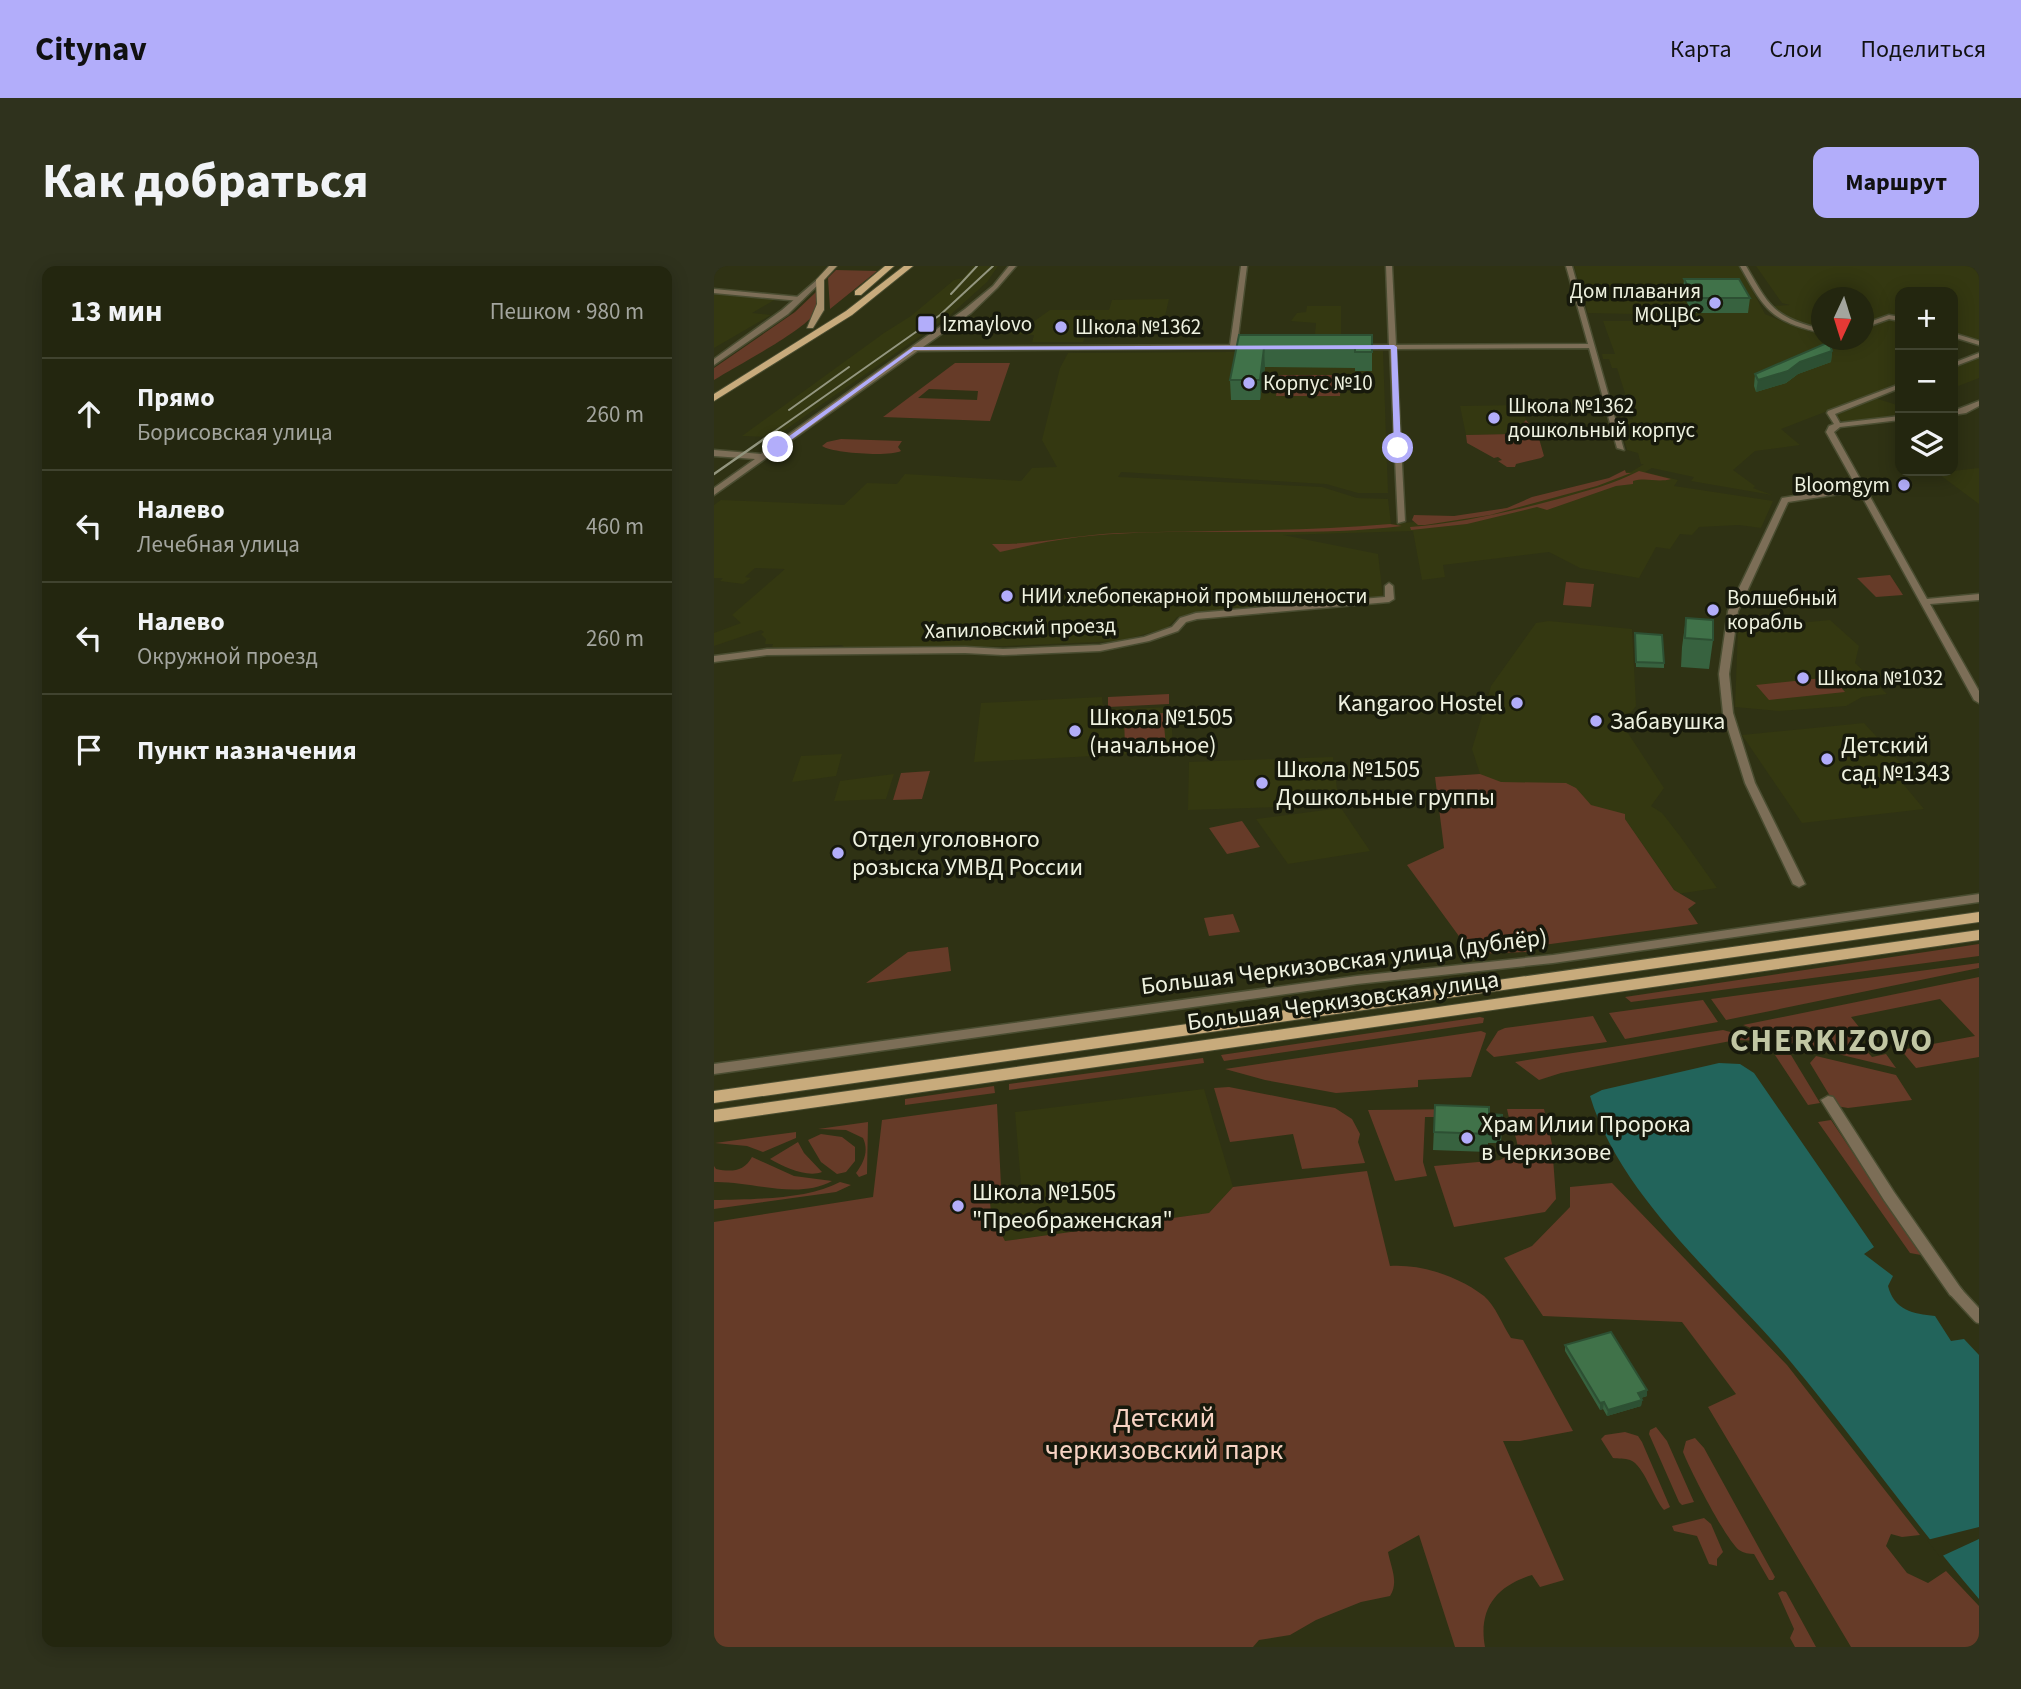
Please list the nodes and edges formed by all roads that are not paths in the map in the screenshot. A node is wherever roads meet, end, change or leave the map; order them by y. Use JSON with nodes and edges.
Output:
{"nodes":[{"id":1,"x":833,"y":266,"type":"edge"},
{"id":2,"x":1013,"y":266,"type":"edge"},
{"id":3,"x":1244,"y":266,"type":"edge"},
{"id":4,"x":1389,"y":266,"type":"edge"},
{"id":5,"x":1569,"y":266,"type":"edge"},
{"id":6,"x":1744,"y":266,"type":"edge"},
{"id":7,"x":889,"y":267,"type":"edge"},
{"id":8,"x":907,"y":268,"type":"edge"},
{"id":9,"x":820,"y":280,"type":"junction"},
{"id":10,"x":714,"y":291,"type":"edge"},
{"id":11,"x":800,"y":299,"type":"junction"},
{"id":12,"x":1895,"y":318,"type":"edge"},
{"id":13,"x":1874,"y":322,"type":"edge"},
{"id":14,"x":810,"y":326,"type":"junction"},
{"id":15,"x":1811,"y":328,"type":"edge"},
{"id":16,"x":1958,"y":337,"type":"edge"},
{"id":17,"x":1979,"y":343,"type":"edge"},
{"id":18,"x":1590,"y":346,"type":"junction"},
{"id":19,"x":1263,"y":347,"type":"edge"},
{"id":20,"x":1348,"y":347,"type":"edge"},
{"id":21,"x":1394,"y":347,"type":"junction"},
{"id":22,"x":1233,"y":348,"type":"junction"},
{"id":23,"x":913,"y":349,"type":"junction"},
{"id":24,"x":1979,"y":355,"type":"edge"},
{"id":25,"x":714,"y":363,"type":"edge"},
{"id":26,"x":1958,"y":363,"type":"edge"},
{"id":27,"x":714,"y":385,"type":"edge"},
{"id":28,"x":1895,"y":388,"type":"edge"},
{"id":29,"x":714,"y":398,"type":"edge"},
{"id":30,"x":1979,"y":403,"type":"edge"},
{"id":31,"x":1958,"y":412,"type":"edge"},
{"id":32,"x":1895,"y":419,"type":"edge"},
{"id":33,"x":1838,"y":425,"type":"junction"},
{"id":34,"x":1621,"y":448,"type":"dead end"},
{"id":35,"x":714,"y":453,"type":"edge"},
{"id":36,"x":763,"y":457,"type":"junction"},
{"id":37,"x":1862,"y":488,"type":"junction"},
{"id":38,"x":714,"y":492,"type":"edge"},
{"id":39,"x":1401,"y":521,"type":"dead end"},
{"id":40,"x":1389,"y":586,"type":"dead end"},
{"id":41,"x":1979,"y":597,"type":"edge"},
{"id":42,"x":1923,"y":602,"type":"junction"},
{"id":43,"x":714,"y":659,"type":"edge"},
{"id":44,"x":1979,"y":700,"type":"edge"},
{"id":45,"x":1799,"y":884,"type":"dead end"},
{"id":46,"x":1979,"y":898,"type":"edge"},
{"id":47,"x":1979,"y":917,"type":"edge"},
{"id":48,"x":1979,"y":935,"type":"edge"},
{"id":49,"x":714,"y":1069,"type":"edge"},
{"id":50,"x":714,"y":1097,"type":"edge"},
{"id":51,"x":1828,"y":1100,"type":"dead end"},
{"id":52,"x":714,"y":1116,"type":"edge"},
{"id":53,"x":1955,"y":1291,"type":"joint"},
{"id":54,"x":1979,"y":1317,"type":"edge"}],
"edges":[{"from":1,"to":9,"type":"main road"},
{"from":2,"to":23,"type":"street"},
{"from":3,"to":22,"type":"street"},
{"from":4,"to":21,"type":"street"},
{"from":5,"to":18,"type":"street"},
{"from":6,"to":15,"type":"street"},
{"from":7,"to":14,"type":"main road"},
{"from":8,"to":29,"type":"main road"},
{"from":9,"to":11,"type":"street"},
{"from":9,"to":14,"type":"main road"},
{"from":10,"to":11,"type":"street"},
{"from":11,"to":25,"type":"street"},
{"from":12,"to":13,"type":"street"},
{"from":14,"to":27,"type":"main road"},
{"from":16,"to":17,"type":"street"},
{"from":18,"to":21,"type":"street"},
{"from":18,"to":34,"type":"street"},
{"from":19,"to":22,"type":"street"},
{"from":20,"to":21,"type":"street"},
{"from":21,"to":39,"type":"street"},
{"from":22,"to":23,"type":"street"},
{"from":23,"to":36,"type":"street"},
{"from":24,"to":26,"type":"street"},
{"from":28,"to":33,"type":"street"},
{"from":30,"to":31,"type":"street"},
{"from":32,"to":33,"type":"street"},
{"from":33,"to":37,"type":"street"},
{"from":35,"to":36,"type":"street"},
{"from":36,"to":38,"type":"street"},
{"from":37,"to":42,"type":"street"},
{"from":37,"to":45,"type":"street"},
{"from":40,"to":43,"type":"street","name":"Хапиловский проезд"},
{"from":41,"to":42,"type":"street"},
{"from":42,"to":44,"type":"street"},
{"from":46,"to":49,"type":"street","name":"Большая Черкизовская улица (дублёр)"},
{"from":47,"to":50,"type":"main road","name":"Большая Черкизовская улица"},
{"from":48,"to":52,"type":"main road","name":"Большая Черкизовская улица"},
{"from":51,"to":53,"type":"street"},
{"from":53,"to":54,"type":"street"}]}
